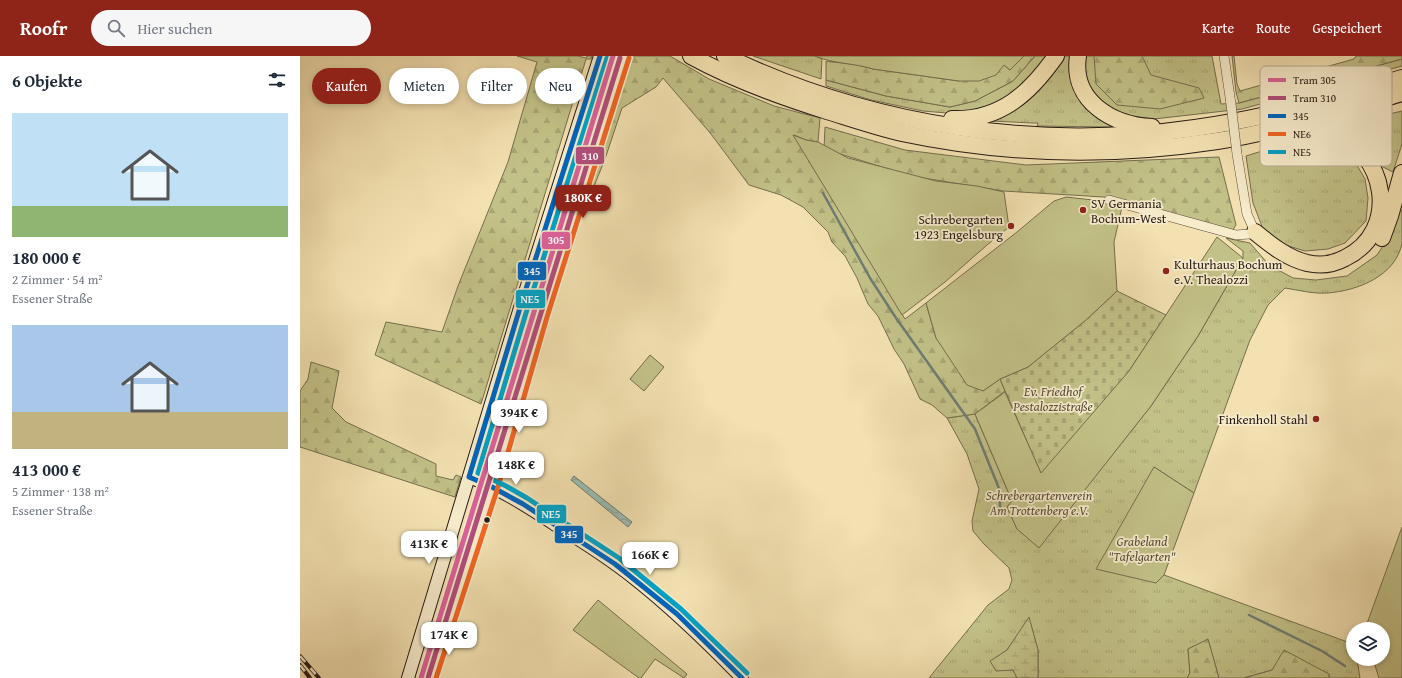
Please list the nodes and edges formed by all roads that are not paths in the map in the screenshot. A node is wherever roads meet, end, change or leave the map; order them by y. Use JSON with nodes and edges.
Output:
{"nodes":[{"id":1,"x":600,"y":56,"type":"edge"},
{"id":2,"x":622,"y":56,"type":"edge"},
{"id":3,"x":691,"y":56,"type":"edge"},
{"id":4,"x":725,"y":56,"type":"edge"},
{"id":5,"x":1056,"y":56,"type":"edge"},
{"id":6,"x":1078,"y":56,"type":"edge"},
{"id":7,"x":1224,"y":56,"type":"edge"},
{"id":8,"x":1402,"y":78,"type":"edge"},
{"id":9,"x":1392,"y":81,"type":"edge"},
{"id":10,"x":1402,"y":93,"type":"edge"},
{"id":11,"x":1392,"y":96,"type":"edge"},
{"id":12,"x":868,"y":109,"type":"junction"},
{"id":13,"x":1260,"y":117,"type":"edge"},
{"id":14,"x":1195,"y":128,"type":"junction"},
{"id":15,"x":1260,"y":132,"type":"edge"},
{"id":16,"x":1260,"y":135,"type":"edge"},
{"id":17,"x":1231,"y":138,"type":"junction"},
{"id":18,"x":1372,"y":166,"type":"edge"},
{"id":19,"x":1402,"y":173,"type":"edge"},
{"id":20,"x":1109,"y":200,"type":"dead end"},
{"id":21,"x":1255,"y":232,"type":"junction"},
{"id":22,"x":469,"y":477,"type":"junction"},
{"id":23,"x":491,"y":486,"type":"junction"},
{"id":24,"x":408,"y":678,"type":"edge"},
{"id":25,"x":429,"y":678,"type":"edge"},
{"id":26,"x":742,"y":678,"type":"edge"}],
"edges":[{"from":1,"to":22,"type":"main road"},
{"from":2,"to":23,"type":"main road"},
{"from":3,"to":17,"type":"highway"},
{"from":4,"to":12,"type":"highway"},
{"from":5,"to":12,"type":"highway"},
{"from":6,"to":14,"type":"highway"},
{"from":7,"to":21,"type":"street","bridge":true},
{"from":8,"to":9,"type":"highway"},
{"from":10,"to":11,"type":"highway"},
{"from":12,"to":14,"type":"highway"},
{"from":13,"to":14,"type":"highway"},
{"from":15,"to":17,"type":"highway"},
{"from":16,"to":17,"type":"highway"},
{"from":18,"to":21,"type":"highway"},
{"from":19,"to":21,"type":"highway"},
{"from":20,"to":21,"type":"street"},
{"from":22,"to":23,"type":"main road"},
{"from":22,"to":24,"type":"main road"},
{"from":23,"to":25,"type":"main road"},
{"from":23,"to":26,"type":"main road"}]}
